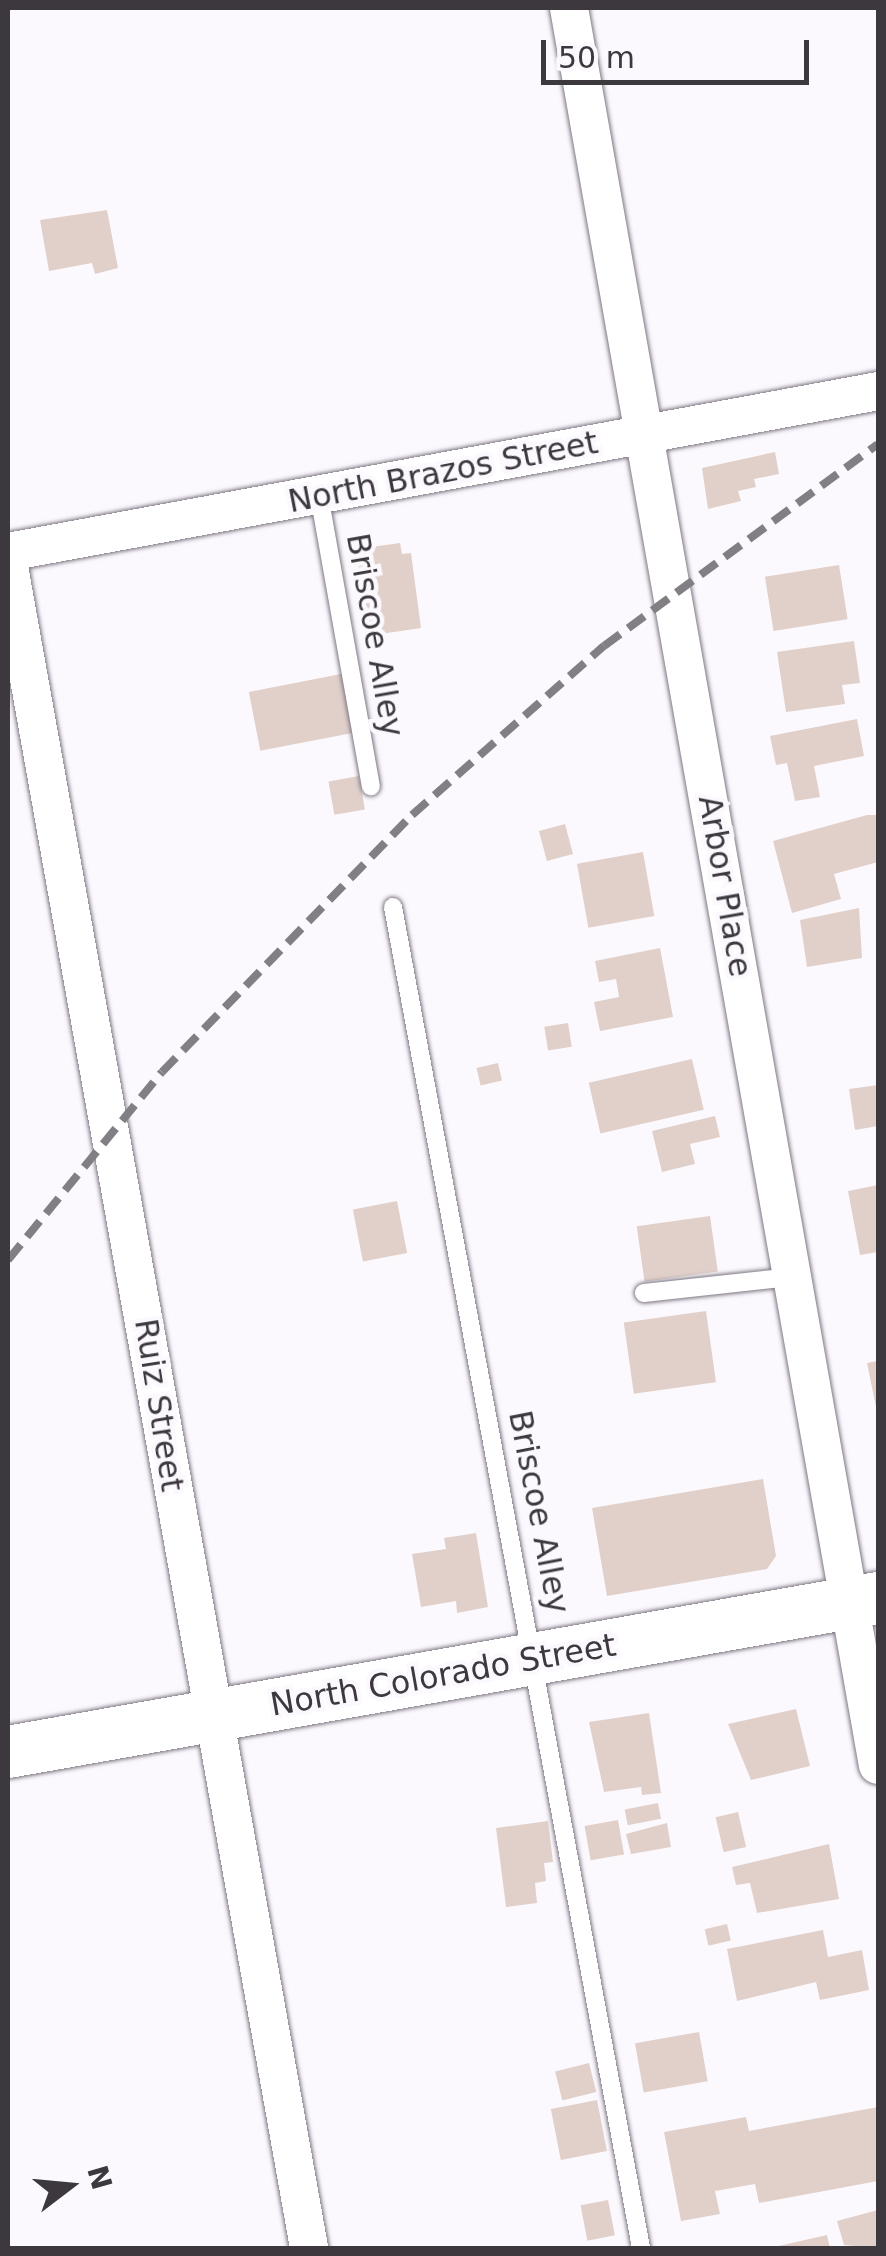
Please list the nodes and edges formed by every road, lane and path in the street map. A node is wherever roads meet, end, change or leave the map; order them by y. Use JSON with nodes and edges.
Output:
{"nodes":[{"id":1,"x":569,"y":8,"type":"edge"},
{"id":2,"x":878,"y":390,"type":"edge"},
{"id":3,"x":647,"y":433,"type":"junction"},
{"id":4,"x":319,"y":495,"type":"junction"},
{"id":5,"x":8,"y":552,"type":"edge"},
{"id":6,"x":8,"y":561,"type":"edge"},
{"id":7,"x":372,"y":786,"type":"dead end"},
{"id":8,"x":393,"y":907,"type":"dead end"},
{"id":9,"x":792,"y":1277,"type":"junction"},
{"id":10,"x":644,"y":1293,"type":"dead end"},
{"id":11,"x":864,"y":1600,"type":"edge"},
{"id":12,"x":536,"y":1659,"type":"junction"},
{"id":13,"x":210,"y":1717,"type":"junction"},
{"id":14,"x":8,"y":1752,"type":"edge"},
{"id":15,"x":878,"y":1764,"type":"edge"},
{"id":16,"x":308,"y":2248,"type":"edge"},
{"id":17,"x":641,"y":2248,"type":"edge"}],
"edges":[{"from":1,"to":3,"type":"street","name":"Arbor Place"},
{"from":2,"to":3,"type":"street","name":"North Brazos Street"},
{"from":3,"to":4,"type":"street","name":"North Brazos Street"},
{"from":3,"to":9,"type":"street","name":"Arbor Place"},
{"from":4,"to":5,"type":"street","name":"North Brazos Street"},
{"from":4,"to":7,"type":"lane","name":"Briscoe Alley"},
{"from":6,"to":13,"type":"street","name":"Ruiz Street"},
{"from":8,"to":12,"type":"lane","name":"Briscoe Alley"},
{"from":9,"to":10,"type":"lane"},
{"from":9,"to":11,"type":"street","name":"Arbor Place"},
{"from":11,"to":12,"type":"main road","name":"North Colorado Street"},
{"from":11,"to":15,"type":"street","name":"Arbor Place"},
{"from":12,"to":13,"type":"main road","name":"North Colorado Street"},
{"from":12,"to":17,"type":"lane","name":"Briscoe Alley"},
{"from":13,"to":14,"type":"main road","name":"North Colorado Street"},
{"from":13,"to":16,"type":"street","name":"Ruiz Street"}]}
